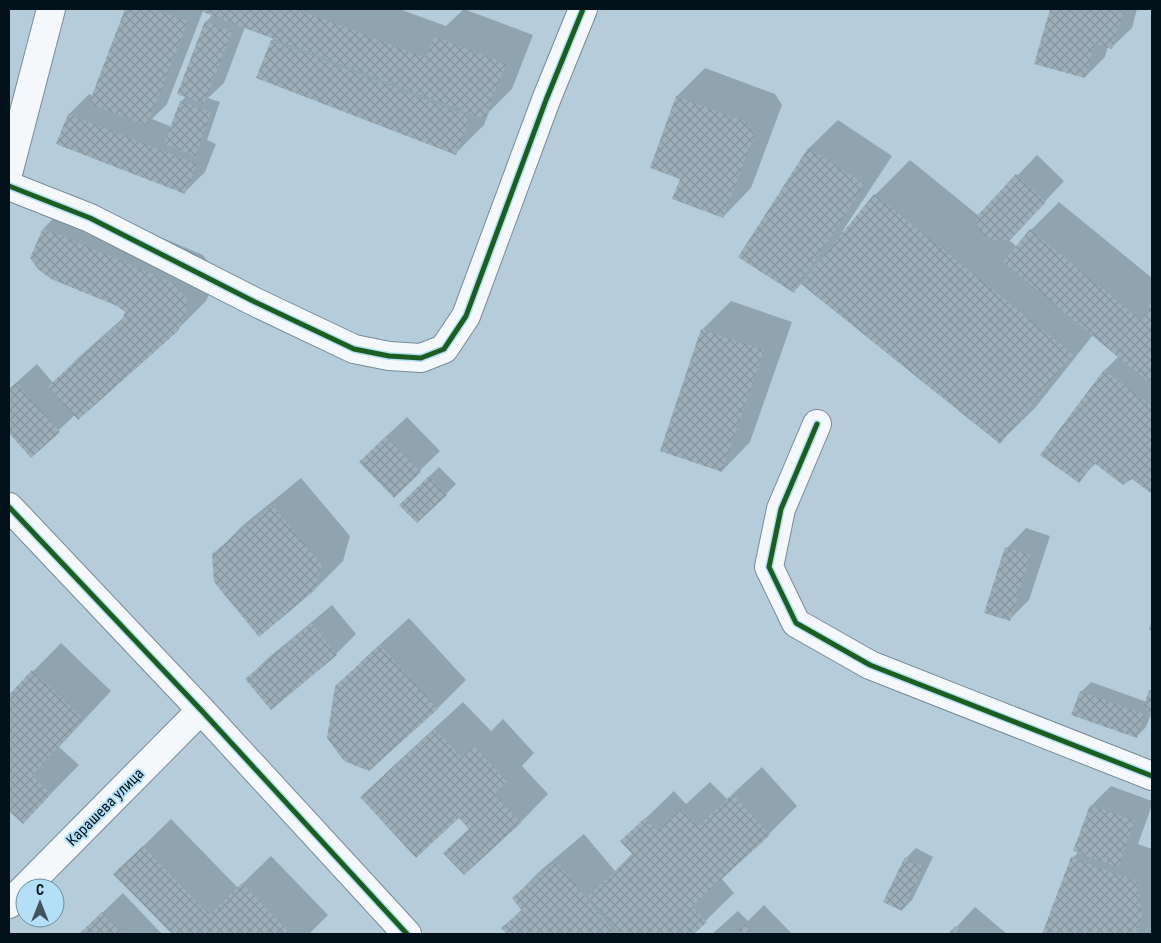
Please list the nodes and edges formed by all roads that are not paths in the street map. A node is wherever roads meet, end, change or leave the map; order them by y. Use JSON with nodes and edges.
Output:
{"nodes":[{"id":1,"x":51,"y":9,"type":"edge"},
{"id":2,"x":583,"y":9,"type":"edge"},
{"id":3,"x":9,"y":170,"type":"edge"},
{"id":4,"x":9,"y":186,"type":"edge"},
{"id":5,"x":817,"y":424,"type":"dead end"},
{"id":6,"x":9,"y":507,"type":"edge"},
{"id":7,"x":201,"y":710,"type":"junction"},
{"id":8,"x":1152,"y":776,"type":"edge"},
{"id":9,"x":9,"y":904,"type":"edge"},
{"id":10,"x":408,"y":934,"type":"edge"}],
"edges":[{"from":1,"to":3,"type":"street"},
{"from":2,"to":4,"type":"street"},
{"from":5,"to":8,"type":"street"},
{"from":6,"to":7,"type":"street"},
{"from":7,"to":9,"type":"street","name":"Карашева улица"},
{"from":7,"to":10,"type":"street"}]}
